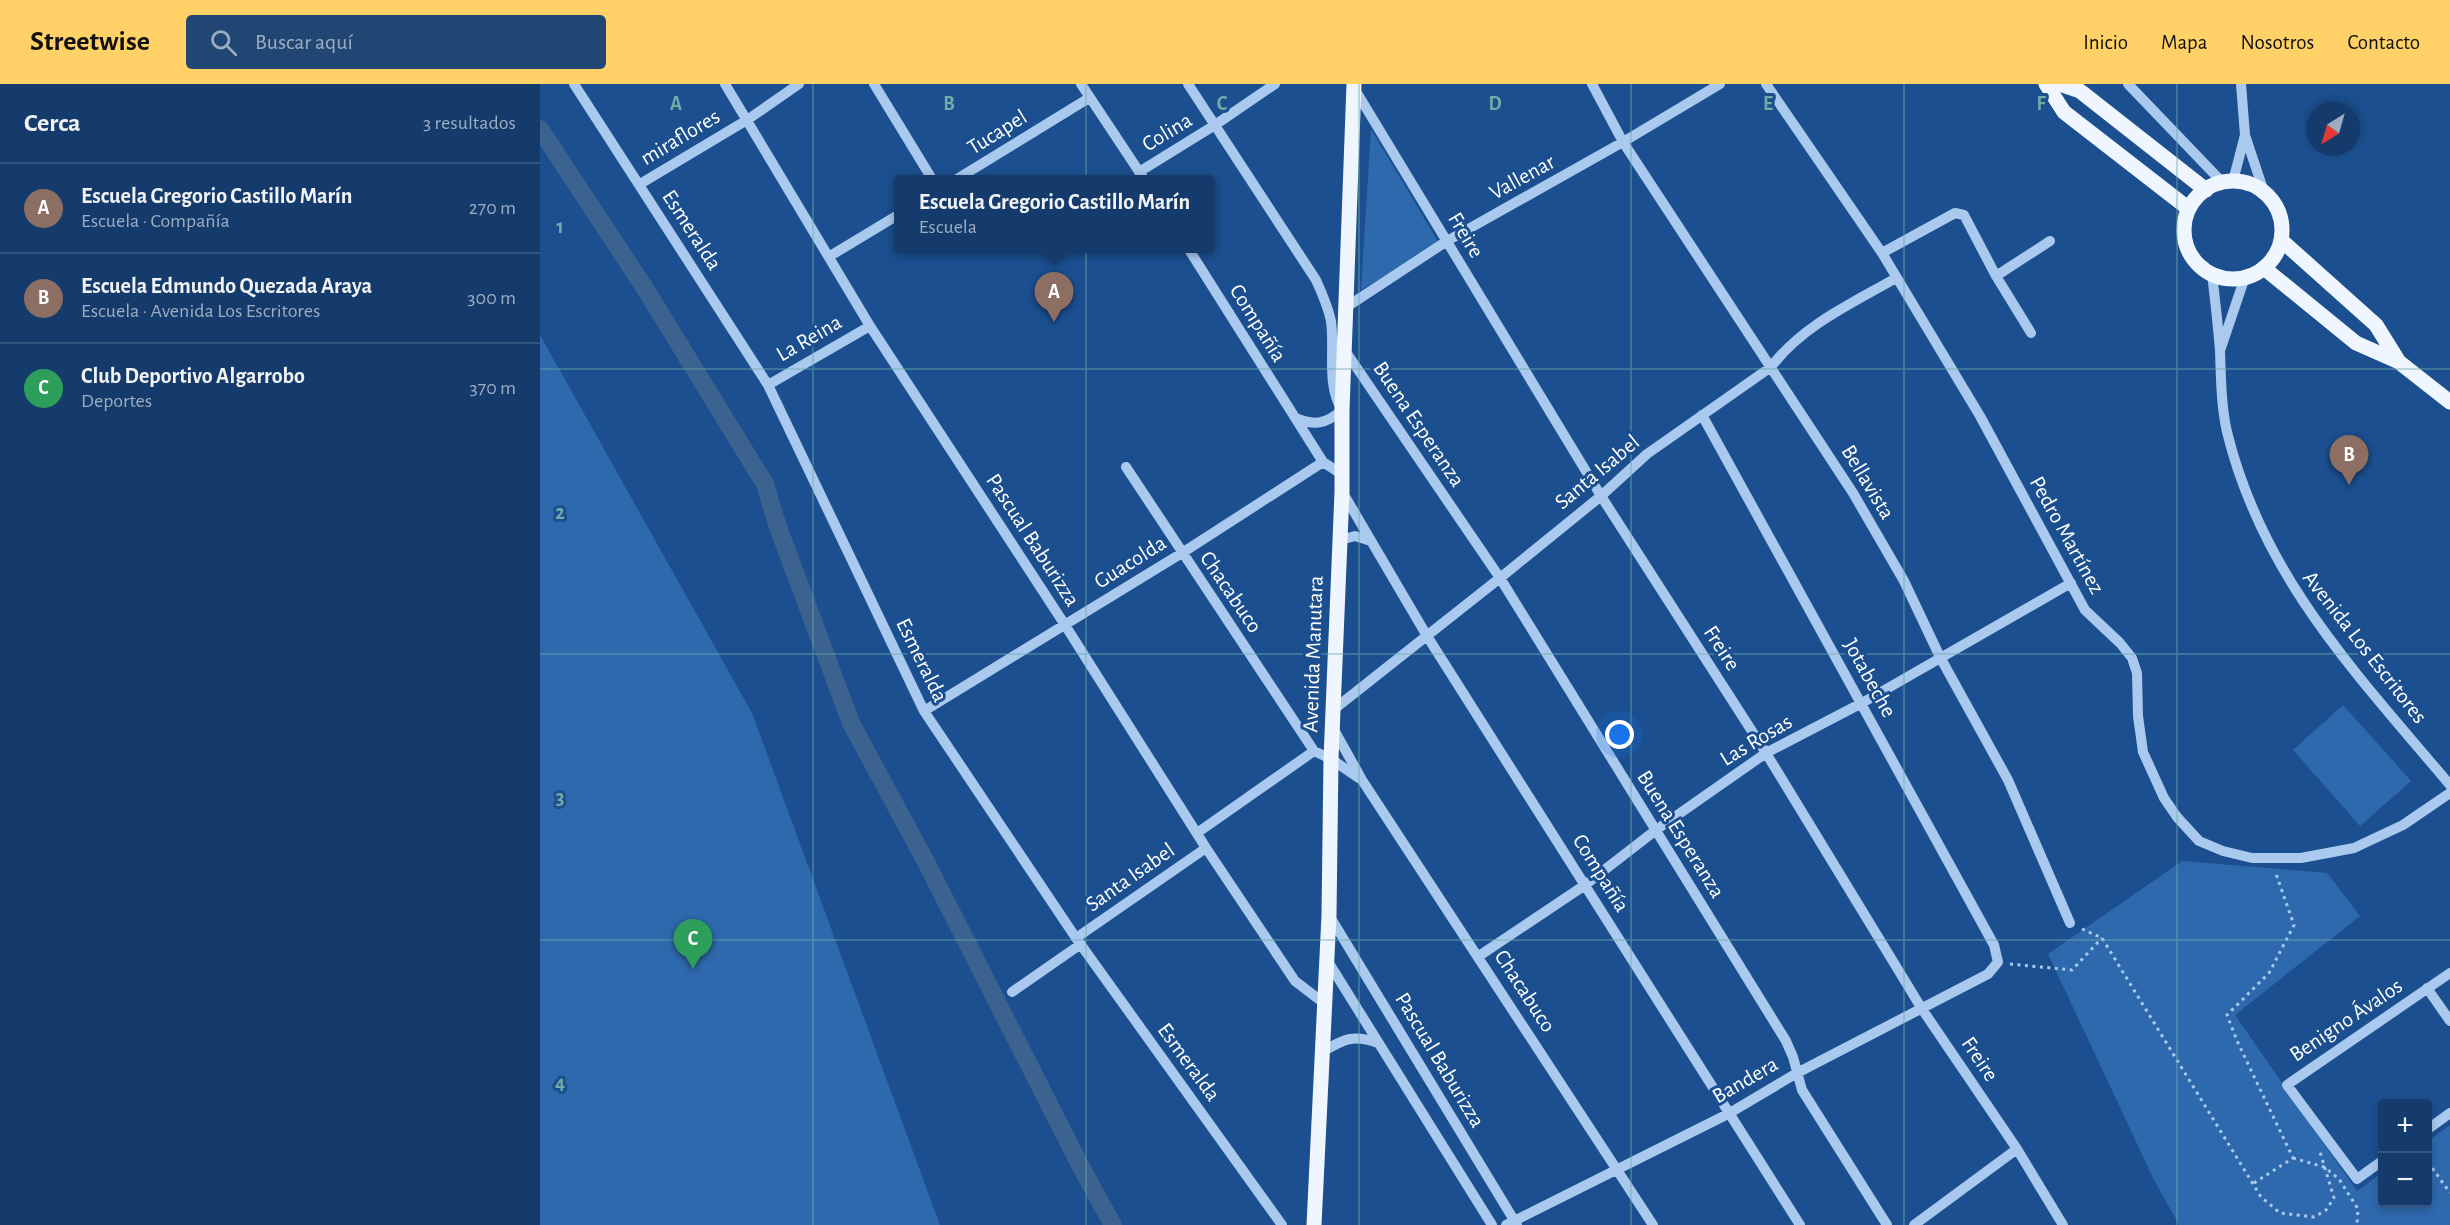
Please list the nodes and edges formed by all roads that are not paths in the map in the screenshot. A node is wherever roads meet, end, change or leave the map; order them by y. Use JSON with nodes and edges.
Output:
{"nodes":[{"id":1,"x":574,"y":84,"type":"edge"},
{"id":2,"x":725,"y":84,"type":"edge"},
{"id":3,"x":799,"y":84,"type":"edge"},
{"id":4,"x":874,"y":84,"type":"edge"},
{"id":5,"x":1081,"y":84,"type":"edge"},
{"id":6,"x":1188,"y":84,"type":"edge"},
{"id":7,"x":1275,"y":84,"type":"edge"},
{"id":8,"x":1592,"y":84,"type":"edge"},
{"id":9,"x":1720,"y":84,"type":"edge"},
{"id":10,"x":1766,"y":84,"type":"edge"},
{"id":11,"x":2046,"y":84,"type":"edge"},
{"id":12,"x":2059,"y":84,"type":"edge"},
{"id":13,"x":2128,"y":84,"type":"edge"},
{"id":14,"x":2241,"y":84,"type":"edge"},
{"id":15,"x":1354,"y":86,"type":"edge"},
{"id":16,"x":1089,"y":98,"type":"junction"},
{"id":17,"x":747,"y":120,"type":"junction"},
{"id":18,"x":1215,"y":125,"type":"junction"},
{"id":19,"x":2245,"y":135,"type":"junction"},
{"id":20,"x":1623,"y":142,"type":"junction"},
{"id":21,"x":929,"y":175,"type":"edge"},
{"id":22,"x":965,"y":175,"type":"edge"},
{"id":23,"x":1141,"y":175,"type":"edge"},
{"id":24,"x":1143,"y":175,"type":"edge"},
{"id":25,"x":2228,"y":182,"type":"junction"},
{"id":26,"x":640,"y":184,"type":"junction"},
{"id":27,"x":2206,"y":190,"type":"junction"},
{"id":28,"x":2264,"y":192,"type":"junction"},
{"id":29,"x":2189,"y":209,"type":"junction"},
{"id":30,"x":894,"y":217,"type":"edge"},
{"id":31,"x":2281,"y":240,"type":"junction"},
{"id":32,"x":2050,"y":241,"type":"dead end"},
{"id":33,"x":1447,"y":242,"type":"junction"},
{"id":34,"x":1191,"y":253,"type":"edge"},
{"id":35,"x":1882,"y":253,"type":"junction"},
{"id":36,"x":830,"y":256,"type":"junction"},
{"id":37,"x":2264,"y":268,"type":"junction"},
{"id":38,"x":2212,"y":274,"type":"junction"},
{"id":39,"x":1996,"y":276,"type":"junction"},
{"id":40,"x":2245,"y":277,"type":"junction"},
{"id":41,"x":1896,"y":278,"type":"junction"},
{"id":42,"x":1345,"y":308,"type":"junction"},
{"id":43,"x":870,"y":326,"type":"junction"},
{"id":44,"x":2031,"y":333,"type":"dead end"},
{"id":45,"x":2220,"y":351,"type":"junction"},
{"id":46,"x":1346,"y":352,"type":"junction"},
{"id":47,"x":2399,"y":362,"type":"junction"},
{"id":48,"x":1771,"y":367,"type":"junction"},
{"id":49,"x":768,"y":385,"type":"junction"},
{"id":50,"x":2450,"y":402,"type":"edge"},
{"id":51,"x":1342,"y":410,"type":"junction"},
{"id":52,"x":1702,"y":415,"type":"junction"},
{"id":53,"x":1295,"y":418,"type":"junction"},
{"id":54,"x":1323,"y":462,"type":"junction"},
{"id":55,"x":1126,"y":467,"type":"dead end"},
{"id":56,"x":1343,"y":475,"type":"junction"},
{"id":57,"x":1342,"y":492,"type":"junction"},
{"id":58,"x":1601,"y":496,"type":"junction"},
{"id":59,"x":1340,"y":540,"type":"junction"},
{"id":60,"x":1371,"y":541,"type":"junction"},
{"id":61,"x":1182,"y":553,"type":"junction"},
{"id":62,"x":1500,"y":578,"type":"junction"},
{"id":63,"x":2071,"y":583,"type":"junction"},
{"id":64,"x":1065,"y":625,"type":"junction"},
{"id":65,"x":1427,"y":636,"type":"junction"},
{"id":66,"x":1940,"y":657,"type":"junction"},
{"id":67,"x":1862,"y":703,"type":"junction"},
{"id":68,"x":1333,"y":710,"type":"junction"},
{"id":69,"x":924,"y":711,"type":"junction"},
{"id":70,"x":1333,"y":728,"type":"junction"},
{"id":71,"x":1314,"y":752,"type":"junction"},
{"id":72,"x":1766,"y":753,"type":"junction"},
{"id":73,"x":1331,"y":759,"type":"junction"},
{"id":74,"x":1362,"y":780,"type":"junction"},
{"id":75,"x":2450,"y":786,"type":"edge"},
{"id":76,"x":2450,"y":793,"type":"edge"},
{"id":77,"x":1656,"y":830,"type":"junction"},
{"id":78,"x":1197,"y":833,"type":"junction"},
{"id":79,"x":1206,"y":848,"type":"junction"},
{"id":80,"x":1585,"y":885,"type":"junction"},
{"id":81,"x":1329,"y":915,"type":"junction"},
{"id":82,"x":2070,"y":923,"type":"road end"},
{"id":83,"x":1078,"y":941,"type":"junction"},
{"id":84,"x":1479,"y":956,"type":"junction"},
{"id":85,"x":1326,"y":960,"type":"junction"},
{"id":86,"x":1998,"y":962,"type":"joint"},
{"id":87,"x":2450,"y":973,"type":"edge"},
{"id":88,"x":2427,"y":988,"type":"junction"},
{"id":89,"x":1012,"y":992,"type":"dead end"},
{"id":90,"x":1325,"y":1004,"type":"junction"},
{"id":91,"x":1922,"y":1009,"type":"junction"},
{"id":92,"x":2450,"y":1021,"type":"edge"},
{"id":93,"x":1378,"y":1043,"type":"junction"},
{"id":94,"x":1322,"y":1052,"type":"junction"},
{"id":95,"x":1797,"y":1073,"type":"junction"},
{"id":96,"x":1728,"y":1113,"type":"junction"},
{"id":97,"x":2450,"y":1113,"type":"edge"},
{"id":98,"x":2432,"y":1126,"type":"edge"},
{"id":99,"x":2017,"y":1149,"type":"junction"},
{"id":100,"x":2378,"y":1164,"type":"edge"},
{"id":101,"x":1617,"y":1168,"type":"junction"},
{"id":102,"x":1512,"y":1223,"type":"edge"},
{"id":103,"x":1282,"y":1225,"type":"edge"},
{"id":104,"x":1314,"y":1225,"type":"edge"},
{"id":105,"x":1492,"y":1225,"type":"edge"},
{"id":106,"x":1653,"y":1225,"type":"edge"},
{"id":107,"x":1800,"y":1225,"type":"edge"},
{"id":108,"x":1887,"y":1225,"type":"edge"},
{"id":109,"x":1914,"y":1225,"type":"edge"},
{"id":110,"x":2062,"y":1225,"type":"edge"}],
"edges":[{"from":1,"to":26,"type":"street","name":"Esmeralda"},
{"from":2,"to":17,"type":"street","name":"Pascual Baburizza"},
{"from":3,"to":17,"type":"street","name":"miraflores"},
{"from":4,"to":21,"type":"street"},
{"from":5,"to":16,"type":"street"},
{"from":6,"to":18,"type":"street","name":"Buena Esperanza"},
{"from":7,"to":18,"type":"street","name":"Colina"},
{"from":8,"to":20,"type":"street","name":"Bellavista"},
{"from":9,"to":20,"type":"street","name":"Vallenar"},
{"from":10,"to":35,"type":"street","name":"Pedro Martínez"},
{"from":11,"to":29,"type":"main road"},
{"from":12,"to":27,"type":"main road"},
{"from":13,"to":25,"type":"street"},
{"from":14,"to":19,"type":"street"},
{"from":15,"to":33,"type":"street","name":"Freire"},
{"from":15,"to":42,"type":"main road","name":"Avenida Manutara"},
{"from":16,"to":22,"type":"street","name":"Tucapel"},
{"from":16,"to":23,"type":"street"},
{"from":17,"to":26,"type":"street","name":"miraflores"},
{"from":17,"to":36,"type":"street","name":"Pascual Baburizza"},
{"from":18,"to":24,"type":"street","name":"Colina"},
{"from":18,"to":51,"type":"street","name":"Buena Esperanza"},
{"from":19,"to":25,"type":"street"},
{"from":19,"to":28,"type":"street"},
{"from":20,"to":33,"type":"street","name":"Vallenar"},
{"from":20,"to":48,"type":"street","name":"Bellavista"},
{"from":25,"to":27,"type":"main road"},
{"from":25,"to":28,"type":"main road"},
{"from":26,"to":49,"type":"street","name":"Esmeralda"},
{"from":27,"to":29,"type":"main road"},
{"from":28,"to":31,"type":"main road"},
{"from":29,"to":38,"type":"main road"},
{"from":30,"to":36,"type":"street"},
{"from":31,"to":37,"type":"main road"},
{"from":31,"to":47,"type":"main road"},
{"from":32,"to":39,"type":"street"},
{"from":33,"to":42,"type":"street","name":"Vallenar"},
{"from":33,"to":58,"type":"street","name":"Freire"},
{"from":34,"to":53,"type":"street","name":"Compañía"},
{"from":35,"to":39,"type":"street"},
{"from":35,"to":41,"type":"street","name":"Pedro Martínez"},
{"from":36,"to":43,"type":"street","name":"Pascual Baburizza"},
{"from":37,"to":40,"type":"main road"},
{"from":37,"to":47,"type":"main road"},
{"from":38,"to":40,"type":"main road"},
{"from":38,"to":45,"type":"street","name":"Avenida Los Escritores"},
{"from":39,"to":44,"type":"street"},
{"from":40,"to":45,"type":"street","name":"Avenida Los Escritores"},
{"from":41,"to":48,"type":"street","name":"Santa Isabel"},
{"from":41,"to":63,"type":"street","name":"Pedro Martínez"},
{"from":42,"to":46,"type":"main road","name":"Avenida Manutara"},
{"from":43,"to":49,"type":"street","name":"La Reina"},
{"from":43,"to":64,"type":"street","name":"Pascual Baburizza"},
{"from":45,"to":75,"type":"street","name":"Avenida Los Escritores"},
{"from":46,"to":51,"type":"main road","name":"Avenida Manutara"},
{"from":46,"to":62,"type":"street","name":"Buena Esperanza"},
{"from":47,"to":50,"type":"main road"},
{"from":48,"to":52,"type":"street","name":"Santa Isabel"},
{"from":48,"to":66,"type":"street","name":"Bellavista"},
{"from":49,"to":69,"type":"street","name":"Esmeralda"},
{"from":51,"to":53,"type":"street"},
{"from":51,"to":56,"type":"main road","name":"Avenida Manutara"},
{"from":52,"to":58,"type":"street","name":"Santa Isabel"},
{"from":52,"to":67,"type":"street","name":"Jotabeche"},
{"from":53,"to":54,"type":"street","name":"Compañía"},
{"from":54,"to":56,"type":"street","name":"Compañía"},
{"from":54,"to":61,"type":"street","name":"Guacolda"},
{"from":55,"to":61,"type":"street","name":"Chacabuco"},
{"from":56,"to":57,"type":"main road","name":"Avenida Manutara"},
{"from":57,"to":59,"type":"main road","name":"Avenida Manutara"},
{"from":57,"to":60,"type":"street","name":"Compañía"},
{"from":58,"to":62,"type":"street","name":"Santa Isabel"},
{"from":58,"to":72,"type":"street","name":"Freire"},
{"from":59,"to":60,"type":"street"},
{"from":59,"to":68,"type":"main road","name":"Avenida Manutara"},
{"from":60,"to":65,"type":"street","name":"Compañía"},
{"from":61,"to":64,"type":"street","name":"Guacolda"},
{"from":61,"to":71,"type":"street","name":"Chacabuco"},
{"from":62,"to":65,"type":"street","name":"Santa Isabel"},
{"from":62,"to":77,"type":"street","name":"Buena Esperanza"},
{"from":63,"to":66,"type":"street","name":"Las Rosas"},
{"from":63,"to":76,"type":"street","name":"Pedro Martínez"},
{"from":64,"to":69,"type":"street","name":"Guacolda"},
{"from":64,"to":78,"type":"street","name":"Pascual Baburizza"},
{"from":65,"to":68,"type":"street","name":"Santa Isabel"},
{"from":65,"to":80,"type":"street","name":"Compañía"},
{"from":66,"to":67,"type":"street","name":"Las Rosas"},
{"from":66,"to":82,"type":"street","name":"Bellavista"},
{"from":67,"to":72,"type":"street","name":"Las Rosas"},
{"from":67,"to":86,"type":"street","name":"Jotabeche"},
{"from":68,"to":70,"type":"main road","name":"Avenida Manutara"},
{"from":69,"to":83,"type":"street","name":"Esmeralda"},
{"from":70,"to":73,"type":"main road","name":"Avenida Manutara"},
{"from":70,"to":74,"type":"street","name":"Chacabuco"},
{"from":71,"to":73,"type":"street","name":"Chacabuco"},
{"from":71,"to":78,"type":"street","name":"Santa Isabel"},
{"from":72,"to":77,"type":"street","name":"Las Rosas"},
{"from":72,"to":91,"type":"street","name":"Freire"},
{"from":73,"to":74,"type":"street","name":"Chacabuco"},
{"from":73,"to":81,"type":"main road","name":"Avenida Manutara"},
{"from":74,"to":84,"type":"street","name":"Chacabuco"},
{"from":77,"to":80,"type":"street","name":"Las Rosas"},
{"from":77,"to":95,"type":"street","name":"Buena Esperanza"},
{"from":78,"to":79,"type":"street","name":"Pascual Baburizza"},
{"from":79,"to":83,"type":"street","name":"Santa Isabel"},
{"from":79,"to":90,"type":"street","name":"Pascual Baburizza"},
{"from":80,"to":84,"type":"street","name":"Las Rosas"},
{"from":80,"to":96,"type":"street","name":"Compañía"},
{"from":81,"to":85,"type":"main road","name":"Avenida Manutara"},
{"from":81,"to":102,"type":"street","name":"Pascual Baburizza"},
{"from":83,"to":89,"type":"street","name":"Santa Isabel"},
{"from":83,"to":103,"type":"street","name":"Esmeralda"},
{"from":84,"to":101,"type":"street","name":"Chacabuco"},
{"from":85,"to":90,"type":"main road","name":"Avenida Manutara"},
{"from":85,"to":93,"type":"street","name":"Pascual Baburizza"},
{"from":86,"to":91,"type":"street","name":"Bandera"},
{"from":87,"to":88,"type":"street","name":"Benigno Ávalos"},
{"from":88,"to":92,"type":"street"},
{"from":88,"to":100,"type":"street","name":"Benigno Ávalos"},
{"from":90,"to":94,"type":"main road","name":"Avenida Manutara"},
{"from":91,"to":95,"type":"street","name":"Bandera"},
{"from":91,"to":99,"type":"street","name":"Freire"},
{"from":93,"to":94,"type":"street","name":"Pascual Baburizza"},
{"from":93,"to":105,"type":"street","name":"Pascual Baburizza"},
{"from":94,"to":104,"type":"main road","name":"Avenida Manutara"},
{"from":95,"to":96,"type":"street","name":"Bandera"},
{"from":95,"to":108,"type":"street","name":"Buena Esperanza"},
{"from":96,"to":101,"type":"street","name":"Bandera"},
{"from":96,"to":107,"type":"street","name":"Compañía"},
{"from":97,"to":98,"type":"street"},
{"from":99,"to":109,"type":"street"},
{"from":99,"to":110,"type":"street","name":"Freire"},
{"from":101,"to":102,"type":"street","name":"Bandera"},
{"from":101,"to":106,"type":"street","name":"Chacabuco"}]}
